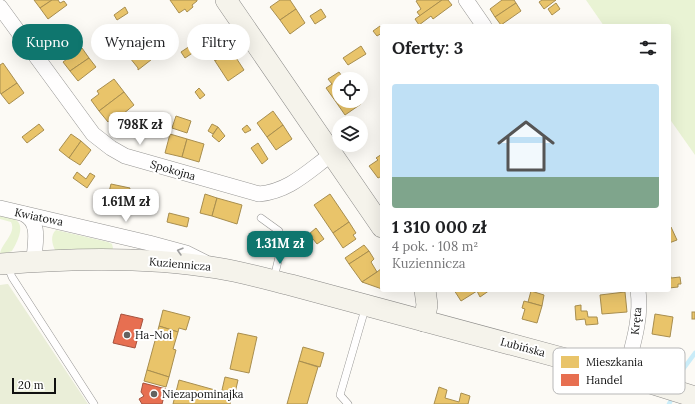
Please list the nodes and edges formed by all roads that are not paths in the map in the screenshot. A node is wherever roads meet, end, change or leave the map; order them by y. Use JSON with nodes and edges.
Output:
{"nodes":[{"id":1,"x":226,"y":0,"type":"edge"},
{"id":2,"x":466,"y":0,"type":"edge"},
{"id":3,"x":0,"y":8,"type":"edge"},
{"id":4,"x":483,"y":24,"type":"edge"},
{"id":5,"x":332,"y":154,"type":"junction"},
{"id":6,"x":0,"y":208,"type":"edge"},
{"id":7,"x":24,"y":214,"type":"junction"},
{"id":8,"x":261,"y":218,"type":"dead end"},
{"id":9,"x":380,"y":224,"type":"edge"},
{"id":10,"x":34,"y":262,"type":"junction"},
{"id":11,"x":3,"y":264,"type":"edge"},
{"id":12,"x":216,"y":268,"type":"junction"},
{"id":13,"x":273,"y":280,"type":"junction"},
{"id":14,"x":425,"y":292,"type":"edge"},
{"id":15,"x":638,"y":292,"type":"edge"},
{"id":16,"x":365,"y":305,"type":"junction"},
{"id":17,"x":424,"y":321,"type":"junction"},
{"id":18,"x":633,"y":348,"type":"edge"},
{"id":19,"x":553,"y":356,"type":"edge"},
{"id":20,"x":94,"y":404,"type":"edge"},
{"id":21,"x":348,"y":404,"type":"edge"}],
"edges":[{"from":1,"to":5,"type":"main road"},
{"from":2,"to":4,"type":"street"},
{"from":3,"to":5,"type":"street","name":"Spokojna"},
{"from":5,"to":9,"type":"main road"},
{"from":6,"to":7,"type":"street","name":"Kwiatowa"},
{"from":7,"to":10,"type":"street"},
{"from":12,"to":7,"type":"street","name":"Kwiatowa","one_way":true},
{"from":8,"to":13,"type":"lane"},
{"from":10,"to":11,"type":"main road","name":"Kuziennicza"},
{"from":10,"to":12,"type":"main road","name":"Kuziennicza"},
{"from":11,"to":20,"type":"lane"},
{"from":12,"to":13,"type":"main road","name":"Kuziennicza"},
{"from":13,"to":16,"type":"main road","name":"Kuziennicza"},
{"from":14,"to":17,"type":"main road"},
{"from":15,"to":18,"type":"street","name":"Kręta"},
{"from":16,"to":17,"type":"main road","name":"Kuziennicza"},
{"from":16,"to":21,"type":"lane"},
{"from":17,"to":19,"type":"main road","name":"Lubińska"}]}
